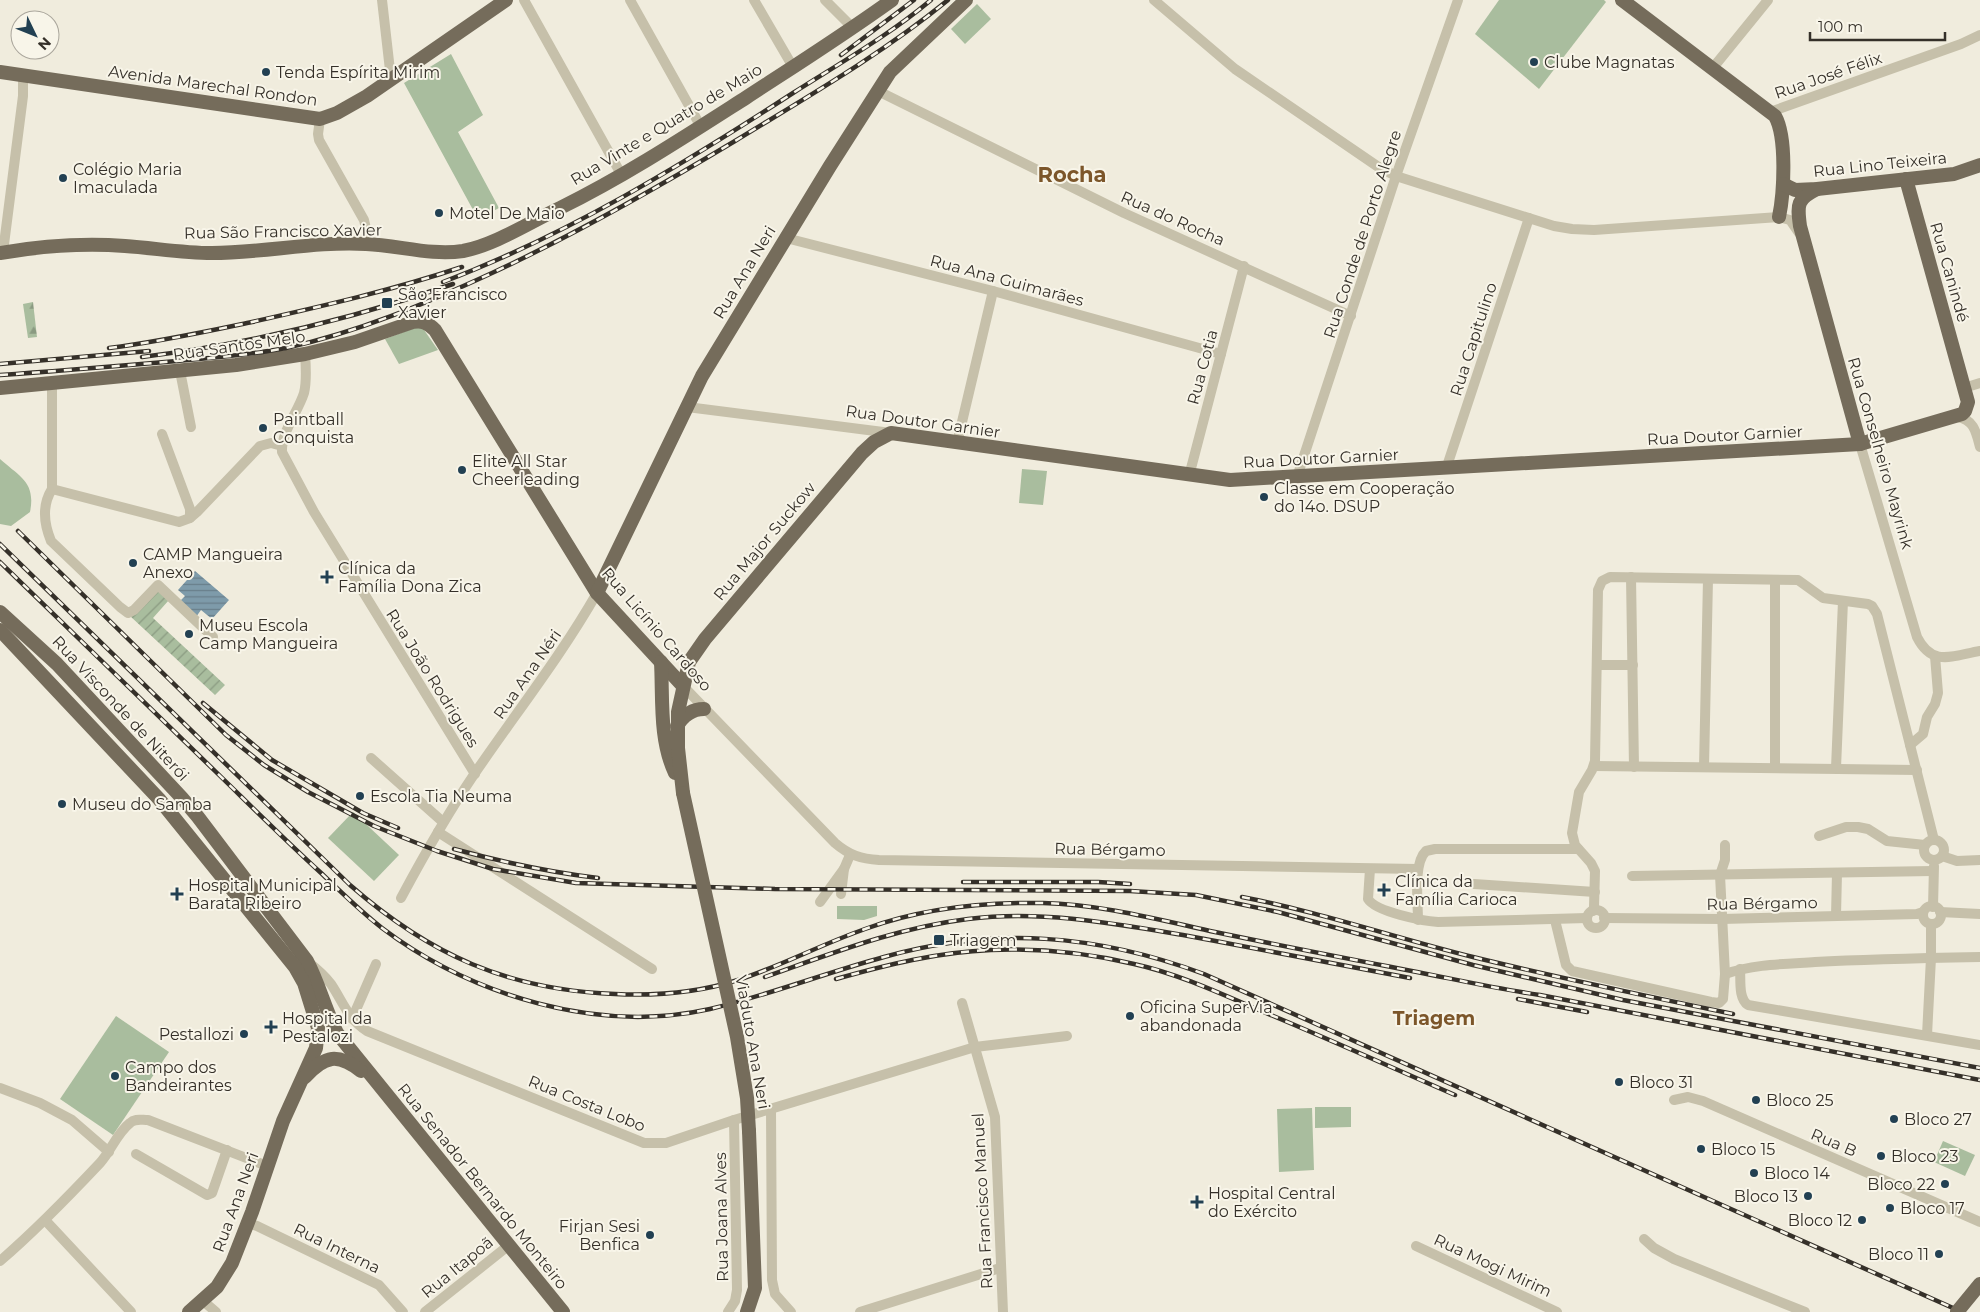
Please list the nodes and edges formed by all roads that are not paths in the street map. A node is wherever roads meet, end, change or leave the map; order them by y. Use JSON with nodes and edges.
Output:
{"nodes":[{"id":1,"x":382,"y":0,"type":"edge"},
{"id":2,"x":506,"y":0,"type":"edge"},
{"id":3,"x":524,"y":0,"type":"edge"},
{"id":4,"x":630,"y":0,"type":"edge"},
{"id":5,"x":754,"y":0,"type":"edge"},
{"id":6,"x":825,"y":0,"type":"edge"},
{"id":7,"x":892,"y":0,"type":"edge"},
{"id":8,"x":966,"y":0,"type":"edge"},
{"id":9,"x":1154,"y":0,"type":"edge"},
{"id":10,"x":1458,"y":0,"type":"edge"},
{"id":11,"x":1622,"y":0,"type":"edge"},
{"id":12,"x":1768,"y":0,"type":"edge"},
{"id":13,"x":853,"y":28,"type":"junction"},
{"id":14,"x":1980,"y":35,"type":"edge"},
{"id":15,"x":793,"y":67,"type":"junction"},
{"id":16,"x":1712,"y":69,"type":"junction"},
{"id":17,"x":0,"y":72,"type":"edge"},
{"id":18,"x":23,"y":77,"type":"junction"},
{"id":19,"x":391,"y":79,"type":"junction"},
{"id":20,"x":878,"y":91,"type":"junction"},
{"id":21,"x":1770,"y":112,"type":"junction"},
{"id":22,"x":320,"y":119,"type":"junction"},
{"id":23,"x":701,"y":126,"type":"junction"},
{"id":24,"x":1980,"y":165,"type":"edge"},
{"id":25,"x":621,"y":174,"type":"junction"},
{"id":26,"x":1396,"y":176,"type":"junction"},
{"id":27,"x":1906,"y":179,"type":"junction"},
{"id":28,"x":1783,"y":184,"type":"junction"},
{"id":29,"x":1817,"y":189,"type":"junction"},
{"id":30,"x":1779,"y":217,"type":"junction"},
{"id":31,"x":1529,"y":218,"type":"junction"},
{"id":32,"x":786,"y":238,"type":"junction"},
{"id":33,"x":366,"y":244,"type":"junction"},
{"id":34,"x":1806,"y":248,"type":"junction"},
{"id":35,"x":2,"y":252,"type":"edge"},
{"id":36,"x":447,"y":252,"type":"joint"},
{"id":37,"x":1244,"y":266,"type":"junction"},
{"id":38,"x":993,"y":291,"type":"junction"},
{"id":39,"x":1351,"y":316,"type":"junction"},
{"id":40,"x":426,"y":322,"type":"joint"},
{"id":41,"x":305,"y":354,"type":"junction"},
{"id":42,"x":1221,"y":354,"type":"junction"},
{"id":43,"x":180,"y":371,"type":"junction"},
{"id":44,"x":52,"y":383,"type":"junction"},
{"id":45,"x":1980,"y":383,"type":"edge"},
{"id":46,"x":1,"y":388,"type":"edge"},
{"id":47,"x":1964,"y":388,"type":"junction"},
{"id":48,"x":686,"y":407,"type":"junction"},
{"id":49,"x":1958,"y":417,"type":"junction"},
{"id":50,"x":192,"y":427,"type":"dead end"},
{"id":51,"x":1978,"y":430,"type":"edge"},
{"id":52,"x":890,"y":433,"type":"junction"},
{"id":53,"x":162,"y":434,"type":"dead end"},
{"id":54,"x":958,"y":443,"type":"junction"},
{"id":55,"x":1980,"y":443,"type":"edge"},
{"id":56,"x":1860,"y":444,"type":"junction"},
{"id":57,"x":282,"y":446,"type":"junction"},
{"id":58,"x":1446,"y":468,"type":"junction"},
{"id":59,"x":1189,"y":476,"type":"junction"},
{"id":60,"x":1297,"y":477,"type":"junction"},
{"id":61,"x":52,"y":488,"type":"junction"},
{"id":62,"x":190,"y":518,"type":"junction"},
{"id":63,"x":1632,"y":577,"type":"junction"},
{"id":64,"x":1708,"y":578,"type":"junction"},
{"id":65,"x":1775,"y":580,"type":"junction"},
{"id":66,"x":597,"y":593,"type":"junction"},
{"id":67,"x":1843,"y":601,"type":"junction"},
{"id":68,"x":0,"y":612,"type":"edge"},
{"id":69,"x":0,"y":630,"type":"edge"},
{"id":70,"x":213,"y":637,"type":"dead end"},
{"id":71,"x":1980,"y":651,"type":"edge"},
{"id":72,"x":1935,"y":656,"type":"junction"},
{"id":73,"x":661,"y":662,"type":"junction"},
{"id":74,"x":689,"y":662,"type":"junction"},
{"id":75,"x":1597,"y":665,"type":"junction"},
{"id":76,"x":1633,"y":665,"type":"junction"},
{"id":77,"x":683,"y":686,"type":"junction"},
{"id":78,"x":704,"y":709,"type":"junction"},
{"id":79,"x":677,"y":726,"type":"junction"},
{"id":80,"x":1910,"y":745,"type":"junction"},
{"id":81,"x":371,"y":758,"type":"dead end"},
{"id":82,"x":1594,"y":766,"type":"junction"},
{"id":83,"x":1634,"y":767,"type":"junction"},
{"id":84,"x":1704,"y":767,"type":"junction"},
{"id":85,"x":1775,"y":768,"type":"junction"},
{"id":86,"x":1836,"y":768,"type":"junction"},
{"id":87,"x":1917,"y":770,"type":"junction"},
{"id":88,"x":475,"y":774,"type":"junction"},
{"id":89,"x":682,"y":788,"type":"junction"},
{"id":90,"x":182,"y":798,"type":"junction"},
{"id":91,"x":167,"y":808,"type":"junction"},
{"id":92,"x":198,"y":817,"type":"junction"},
{"id":93,"x":441,"y":827,"type":"junction"},
{"id":94,"x":184,"y":830,"type":"junction"},
{"id":95,"x":1819,"y":836,"type":"dead end"},
{"id":96,"x":1929,"y":842,"type":"junction"},
{"id":97,"x":1725,"y":845,"type":"dead end"},
{"id":98,"x":1578,"y":849,"type":"junction"},
{"id":99,"x":850,"y":855,"type":"junction"},
{"id":100,"x":1938,"y":858,"type":"junction"},
{"id":101,"x":1980,"y":860,"type":"edge"},
{"id":102,"x":844,"y":869,"type":"junction"},
{"id":103,"x":1370,"y":869,"type":"junction"},
{"id":104,"x":1418,"y":869,"type":"junction"},
{"id":105,"x":1933,"y":871,"type":"junction"},
{"id":106,"x":1837,"y":873,"type":"junction"},
{"id":107,"x":1720,"y":875,"type":"junction"},
{"id":108,"x":1632,"y":876,"type":"dead end"},
{"id":109,"x":1474,"y":884,"type":"dead end"},
{"id":110,"x":1595,"y":892,"type":"junction"},
{"id":111,"x":841,"y":894,"type":"dead end"},
{"id":112,"x":402,"y":898,"type":"dead end"},
{"id":113,"x":820,"y":902,"type":"dead end"},
{"id":114,"x":1932,"y":911,"type":"junction"},
{"id":115,"x":1980,"y":914,"type":"edge"},
{"id":116,"x":1595,"y":916,"type":"junction"},
{"id":117,"x":1836,"y":916,"type":"junction"},
{"id":118,"x":1722,"y":919,"type":"junction"},
{"id":119,"x":1418,"y":920,"type":"junction"},
{"id":120,"x":1555,"y":920,"type":"junction"},
{"id":121,"x":1980,"y":957,"type":"edge"},
{"id":122,"x":1931,"y":958,"type":"junction"},
{"id":123,"x":307,"y":961,"type":"junction"},
{"id":124,"x":376,"y":964,"type":"dead end"},
{"id":125,"x":652,"y":969,"type":"dead end"},
{"id":126,"x":1740,"y":969,"type":"junction"},
{"id":127,"x":1725,"y":974,"type":"junction"},
{"id":128,"x":962,"y":1003,"type":"dead end"},
{"id":129,"x":352,"y":1019,"type":"junction"},
{"id":130,"x":1927,"y":1035,"type":"junction"},
{"id":131,"x":1067,"y":1036,"type":"dead end"},
{"id":132,"x":1980,"y":1045,"type":"edge"},
{"id":133,"x":975,"y":1047,"type":"junction"},
{"id":134,"x":376,"y":1081,"type":"junction"},
{"id":135,"x":0,"y":1088,"type":"edge"},
{"id":136,"x":295,"y":1092,"type":"junction"},
{"id":137,"x":1674,"y":1100,"type":"dead end"},
{"id":138,"x":771,"y":1110,"type":"junction"},
{"id":139,"x":734,"y":1120,"type":"junction"},
{"id":140,"x":227,"y":1150,"type":"junction"},
{"id":141,"x":109,"y":1152,"type":"junction"},
{"id":142,"x":136,"y":1154,"type":"dead end"},
{"id":143,"x":267,"y":1166,"type":"junction"},
{"id":144,"x":44,"y":1220,"type":"junction"},
{"id":145,"x":1980,"y":1222,"type":"edge"},
{"id":146,"x":248,"y":1223,"type":"junction"},
{"id":147,"x":1644,"y":1239,"type":"dead end"},
{"id":148,"x":508,"y":1246,"type":"junction"},
{"id":149,"x":1416,"y":1246,"type":"dead end"},
{"id":150,"x":2,"y":1255,"type":"edge"},
{"id":151,"x":1000,"y":1268,"type":"junction"},
{"id":152,"x":1980,"y":1284,"type":"edge"},
{"id":153,"x":755,"y":1288,"type":"junction"},
{"id":154,"x":202,"y":1300,"type":"junction"},
{"id":155,"x":131,"y":1312,"type":"edge"},
{"id":156,"x":189,"y":1312,"type":"edge"},
{"id":157,"x":216,"y":1312,"type":"edge"},
{"id":158,"x":403,"y":1312,"type":"edge"},
{"id":159,"x":425,"y":1312,"type":"edge"},
{"id":160,"x":563,"y":1312,"type":"edge"},
{"id":161,"x":728,"y":1312,"type":"edge"},
{"id":162,"x":747,"y":1312,"type":"edge"},
{"id":163,"x":755,"y":1312,"type":"edge"},
{"id":164,"x":791,"y":1312,"type":"edge"},
{"id":165,"x":860,"y":1312,"type":"edge"},
{"id":166,"x":1002,"y":1312,"type":"edge"},
{"id":167,"x":1557,"y":1312,"type":"edge"},
{"id":168,"x":1805,"y":1312,"type":"edge"},
{"id":169,"x":1957,"y":1312,"type":"edge"}],
"edges":[{"from":1,"to":19,"type":"street"},
{"from":2,"to":19,"type":"main road","name":"Avenida Marechal Rondon"},
{"from":3,"to":25,"type":"street"},
{"from":4,"to":23,"type":"street"},
{"from":5,"to":15,"type":"street"},
{"from":6,"to":13,"type":"street"},
{"from":7,"to":13,"type":"main road","name":"Rua Vinte e Quatro de Maio"},
{"from":8,"to":20,"type":"main road","name":"Rua Ana Neri"},
{"from":9,"to":26,"type":"street"},
{"from":10,"to":26,"type":"street","name":"Rua Conde de Porto Alegre"},
{"from":11,"to":16,"type":"main road"},
{"from":12,"to":16,"type":"street"},
{"from":13,"to":15,"type":"main road","name":"Rua Vinte e Quatro de Maio"},
{"from":14,"to":21,"type":"street","name":"Rua José Félix"},
{"from":15,"to":23,"type":"main road","name":"Rua Vinte e Quatro de Maio"},
{"from":16,"to":21,"type":"main road"},
{"from":17,"to":18,"type":"main road","name":"Avenida Marechal Rondon"},
{"from":18,"to":22,"type":"main road","name":"Avenida Marechal Rondon"},
{"from":18,"to":35,"type":"street"},
{"from":19,"to":22,"type":"main road","name":"Avenida Marechal Rondon"},
{"from":20,"to":32,"type":"main road","name":"Rua Ana Neri"},
{"from":20,"to":37,"type":"street","name":"Rua do Rocha"},
{"from":21,"to":28,"type":"main road"},
{"from":22,"to":33,"type":"street"},
{"from":23,"to":25,"type":"main road","name":"Rua Vinte e Quatro de Maio"},
{"from":24,"to":27,"type":"main road","name":"Rua Lino Teixeira"},
{"from":25,"to":36,"type":"main road","name":"Rua Vinte e Quatro de Maio"},
{"from":26,"to":31,"type":"street"},
{"from":26,"to":39,"type":"street","name":"Rua Conde de Porto Alegre"},
{"from":27,"to":29,"type":"main road","name":"Rua Lino Teixeira"},
{"from":27,"to":47,"type":"main road","name":"Rua Canindé"},
{"from":28,"to":29,"type":"main road","name":"Rua Lino Teixeira"},
{"from":28,"to":30,"type":"main road"},
{"from":29,"to":34,"type":"main road"},
{"from":30,"to":31,"type":"street"},
{"from":30,"to":34,"type":"street","name":"Rua Conselheiro Mayrink"},
{"from":31,"to":58,"type":"street","name":"Rua Capitulino"},
{"from":32,"to":38,"type":"street","name":"Rua Ana Guimarães"},
{"from":32,"to":48,"type":"main road","name":"Rua Ana Neri"},
{"from":33,"to":35,"type":"main road","name":"Rua São Francisco Xavier"},
{"from":33,"to":36,"type":"main road","name":"Rua São Francisco Xavier"},
{"from":34,"to":56,"type":"main road","name":"Rua Conselheiro Mayrink"},
{"from":37,"to":39,"type":"street","name":"Rua do Rocha"},
{"from":37,"to":42,"type":"street","name":"Rua Cotia"},
{"from":38,"to":42,"type":"street","name":"Rua Ana Guimarães"},
{"from":38,"to":54,"type":"street"},
{"from":39,"to":60,"type":"street","name":"Rua Conde de Porto Alegre"},
{"from":40,"to":41,"type":"main road","name":"Rua Santos Melo"},
{"from":40,"to":66,"type":"main road","name":"Rua Licínio Cardoso"},
{"from":41,"to":43,"type":"main road","name":"Rua Santos Melo"},
{"from":41,"to":57,"type":"street"},
{"from":42,"to":59,"type":"street","name":"Rua Cotia"},
{"from":43,"to":44,"type":"main road","name":"Rua Santos Melo"},
{"from":43,"to":50,"type":"street"},
{"from":44,"to":46,"type":"main road","name":"Rua Santos Melo"},
{"from":44,"to":61,"type":"street"},
{"from":45,"to":47,"type":"street"},
{"from":47,"to":49,"type":"main road","name":"Rua Canindé"},
{"from":48,"to":52,"type":"street","name":"Rua Doutor Garnier"},
{"from":48,"to":66,"type":"main road","name":"Rua Ana Neri"},
{"from":49,"to":51,"type":"street"},
{"from":49,"to":56,"type":"main road","name":"Rua Doutor Garnier"},
{"from":51,"to":55,"type":"street"},
{"from":52,"to":54,"type":"main road","name":"Rua Doutor Garnier"},
{"from":52,"to":74,"type":"main road","name":"Rua Major Suckow"},
{"from":53,"to":62,"type":"street"},
{"from":54,"to":59,"type":"main road","name":"Rua Doutor Garnier"},
{"from":56,"to":58,"type":"main road","name":"Rua Doutor Garnier"},
{"from":56,"to":72,"type":"street","name":"Rua Conselheiro Mayrink"},
{"from":57,"to":62,"type":"street"},
{"from":57,"to":88,"type":"street","name":"Rua João Rodrigues"},
{"from":58,"to":60,"type":"main road","name":"Rua Doutor Garnier"},
{"from":59,"to":60,"type":"main road","name":"Rua Doutor Garnier"},
{"from":61,"to":62,"type":"street"},
{"from":61,"to":70,"type":"street"},
{"from":63,"to":64,"type":"street"},
{"from":63,"to":75,"type":"street"},
{"from":63,"to":76,"type":"street"},
{"from":64,"to":65,"type":"street"},
{"from":64,"to":84,"type":"street"},
{"from":65,"to":67,"type":"street"},
{"from":65,"to":85,"type":"street"},
{"from":66,"to":73,"type":"main road","name":"Rua Licínio Cardoso"},
{"from":66,"to":88,"type":"street","name":"Rua Ana Néri"},
{"from":67,"to":80,"type":"street"},
{"from":67,"to":86,"type":"street"},
{"from":68,"to":90,"type":"main road","name":"Rua Visconde de Niterói"},
{"from":69,"to":91,"type":"main road","name":"Rua Visconde de Niterói"},
{"from":71,"to":72,"type":"street"},
{"from":72,"to":80,"type":"street"},
{"from":73,"to":74,"type":"main road"},
{"from":73,"to":77,"type":"main road","name":"Rua Licínio Cardoso"},
{"from":73,"to":89,"type":"main road","name":"Viaduto Ana Neri"},
{"from":74,"to":77,"type":"main road","name":"Rua Major Suckow"},
{"from":75,"to":76,"type":"street"},
{"from":75,"to":82,"type":"street"},
{"from":76,"to":83,"type":"street"},
{"from":77,"to":78,"type":"street","name":"Rua Licínio Cardoso"},
{"from":77,"to":79,"type":"main road","name":"Viaduto Ana Neri"},
{"from":78,"to":79,"type":"main road"},
{"from":78,"to":99,"type":"street","name":"Rua Licínio Cardoso"},
{"from":79,"to":89,"type":"main road","name":"Viaduto Ana Neri"},
{"from":80,"to":87,"type":"street"},
{"from":81,"to":93,"type":"street"},
{"from":82,"to":83,"type":"street"},
{"from":82,"to":98,"type":"street"},
{"from":83,"to":84,"type":"street"},
{"from":84,"to":85,"type":"street"},
{"from":85,"to":86,"type":"street"},
{"from":86,"to":87,"type":"street"},
{"from":87,"to":96,"type":"street"},
{"from":88,"to":93,"type":"street","name":"Rua Ana Néri"},
{"from":89,"to":153,"type":"main road","name":"Viaduto Ana Neri","bridge":true},
{"from":90,"to":91,"type":"main road"},
{"from":90,"to":92,"type":"main road","name":"Rua Visconde de Niterói"},
{"from":91,"to":94,"type":"main road","name":"Rua Visconde de Niterói"},
{"from":92,"to":94,"type":"main road"},
{"from":92,"to":123,"type":"main road","name":"Rua Visconde de Niterói"},
{"from":93,"to":112,"type":"street","name":"Rua Ana Néri"},
{"from":93,"to":125,"type":"street"},
{"from":94,"to":136,"type":"main road","name":"Rua Visconde de Niterói"},
{"from":95,"to":96,"type":"street"},
{"from":96,"to":100,"type":"street"},
{"from":96,"to":100,"type":"street"},
{"from":97,"to":107,"type":"street"},
{"from":98,"to":104,"type":"street"},
{"from":98,"to":110,"type":"street"},
{"from":99,"to":102,"type":"street"},
{"from":99,"to":103,"type":"street","name":"Rua Bérgamo"},
{"from":100,"to":101,"type":"street"},
{"from":100,"to":105,"type":"street"},
{"from":102,"to":111,"type":"street"},
{"from":102,"to":113,"type":"street"},
{"from":103,"to":104,"type":"street","name":"Rua Bérgamo"},
{"from":103,"to":119,"type":"street","name":"Rua Bérgamo"},
{"from":104,"to":119,"type":"street"},
{"from":105,"to":106,"type":"street","name":"Rua Bérgamo"},
{"from":105,"to":114,"type":"street"},
{"from":106,"to":107,"type":"street","name":"Rua Bérgamo"},
{"from":106,"to":117,"type":"street"},
{"from":107,"to":108,"type":"street","name":"Rua Bérgamo"},
{"from":107,"to":118,"type":"street"},
{"from":109,"to":110,"type":"street"},
{"from":110,"to":116,"type":"street"},
{"from":114,"to":115,"type":"street","name":"Rua Bérgamo"},
{"from":114,"to":117,"type":"street","name":"Rua Bérgamo"},
{"from":114,"to":122,"type":"street"},
{"from":116,"to":118,"type":"street","name":"Rua Bérgamo"},
{"from":116,"to":120,"type":"street","name":"Rua Bérgamo"},
{"from":117,"to":118,"type":"street","name":"Rua Bérgamo"},
{"from":118,"to":127,"type":"street"},
{"from":119,"to":120,"type":"street","name":"Rua Bérgamo"},
{"from":120,"to":127,"type":"street"},
{"from":121,"to":122,"type":"street"},
{"from":122,"to":126,"type":"street"},
{"from":122,"to":130,"type":"street"},
{"from":123,"to":129,"type":"street","name":"Rua Costa Lobo"},
{"from":123,"to":134,"type":"main road","name":"Rua Visconde de Niterói"},
{"from":124,"to":129,"type":"street"},
{"from":126,"to":127,"type":"street"},
{"from":126,"to":130,"type":"street"},
{"from":128,"to":133,"type":"street","name":"Rua Francisco Manuel"},
{"from":129,"to":139,"type":"street","name":"Rua Costa Lobo"},
{"from":130,"to":132,"type":"street"},
{"from":131,"to":133,"type":"street","name":"Rua Costa Lobo"},
{"from":133,"to":138,"type":"street","name":"Rua Costa Lobo"},
{"from":133,"to":151,"type":"street","name":"Rua Francisco Manuel"},
{"from":134,"to":136,"type":"main road"},
{"from":134,"to":148,"type":"main road","name":"Rua Senador Bernardo Monteiro"},
{"from":135,"to":141,"type":"street"},
{"from":136,"to":143,"type":"main road","name":"Rua Ana Neri"},
{"from":137,"to":145,"type":"street","name":"Rua B"},
{"from":138,"to":139,"type":"street","name":"Rua Costa Lobo"},
{"from":138,"to":164,"type":"street"},
{"from":139,"to":161,"type":"street","name":"Rua Joana Alves"},
{"from":140,"to":141,"type":"street"},
{"from":140,"to":142,"type":"street"},
{"from":140,"to":143,"type":"street"},
{"from":141,"to":144,"type":"street"},
{"from":143,"to":146,"type":"main road","name":"Rua Ana Neri"},
{"from":144,"to":150,"type":"street"},
{"from":144,"to":155,"type":"street"},
{"from":146,"to":154,"type":"main road","name":"Rua Ana Neri"},
{"from":146,"to":158,"type":"street","name":"Rua Interna"},
{"from":147,"to":168,"type":"street"},
{"from":148,"to":159,"type":"street","name":"Rua Itapoã"},
{"from":148,"to":160,"type":"main road","name":"Rua Senador Bernardo Monteiro"},
{"from":149,"to":167,"type":"street","name":"Rua Mogi Mirim"},
{"from":151,"to":165,"type":"street"},
{"from":151,"to":166,"type":"street","name":"Rua Francisco Manuel"},
{"from":152,"to":169,"type":"main road","bridge":true},
{"from":153,"to":162,"type":"main road"},
{"from":153,"to":163,"type":"street","name":"Viaduto Ana Neri"},
{"from":154,"to":156,"type":"main road","name":"Rua Ana Neri"},
{"from":154,"to":157,"type":"street"}]}
